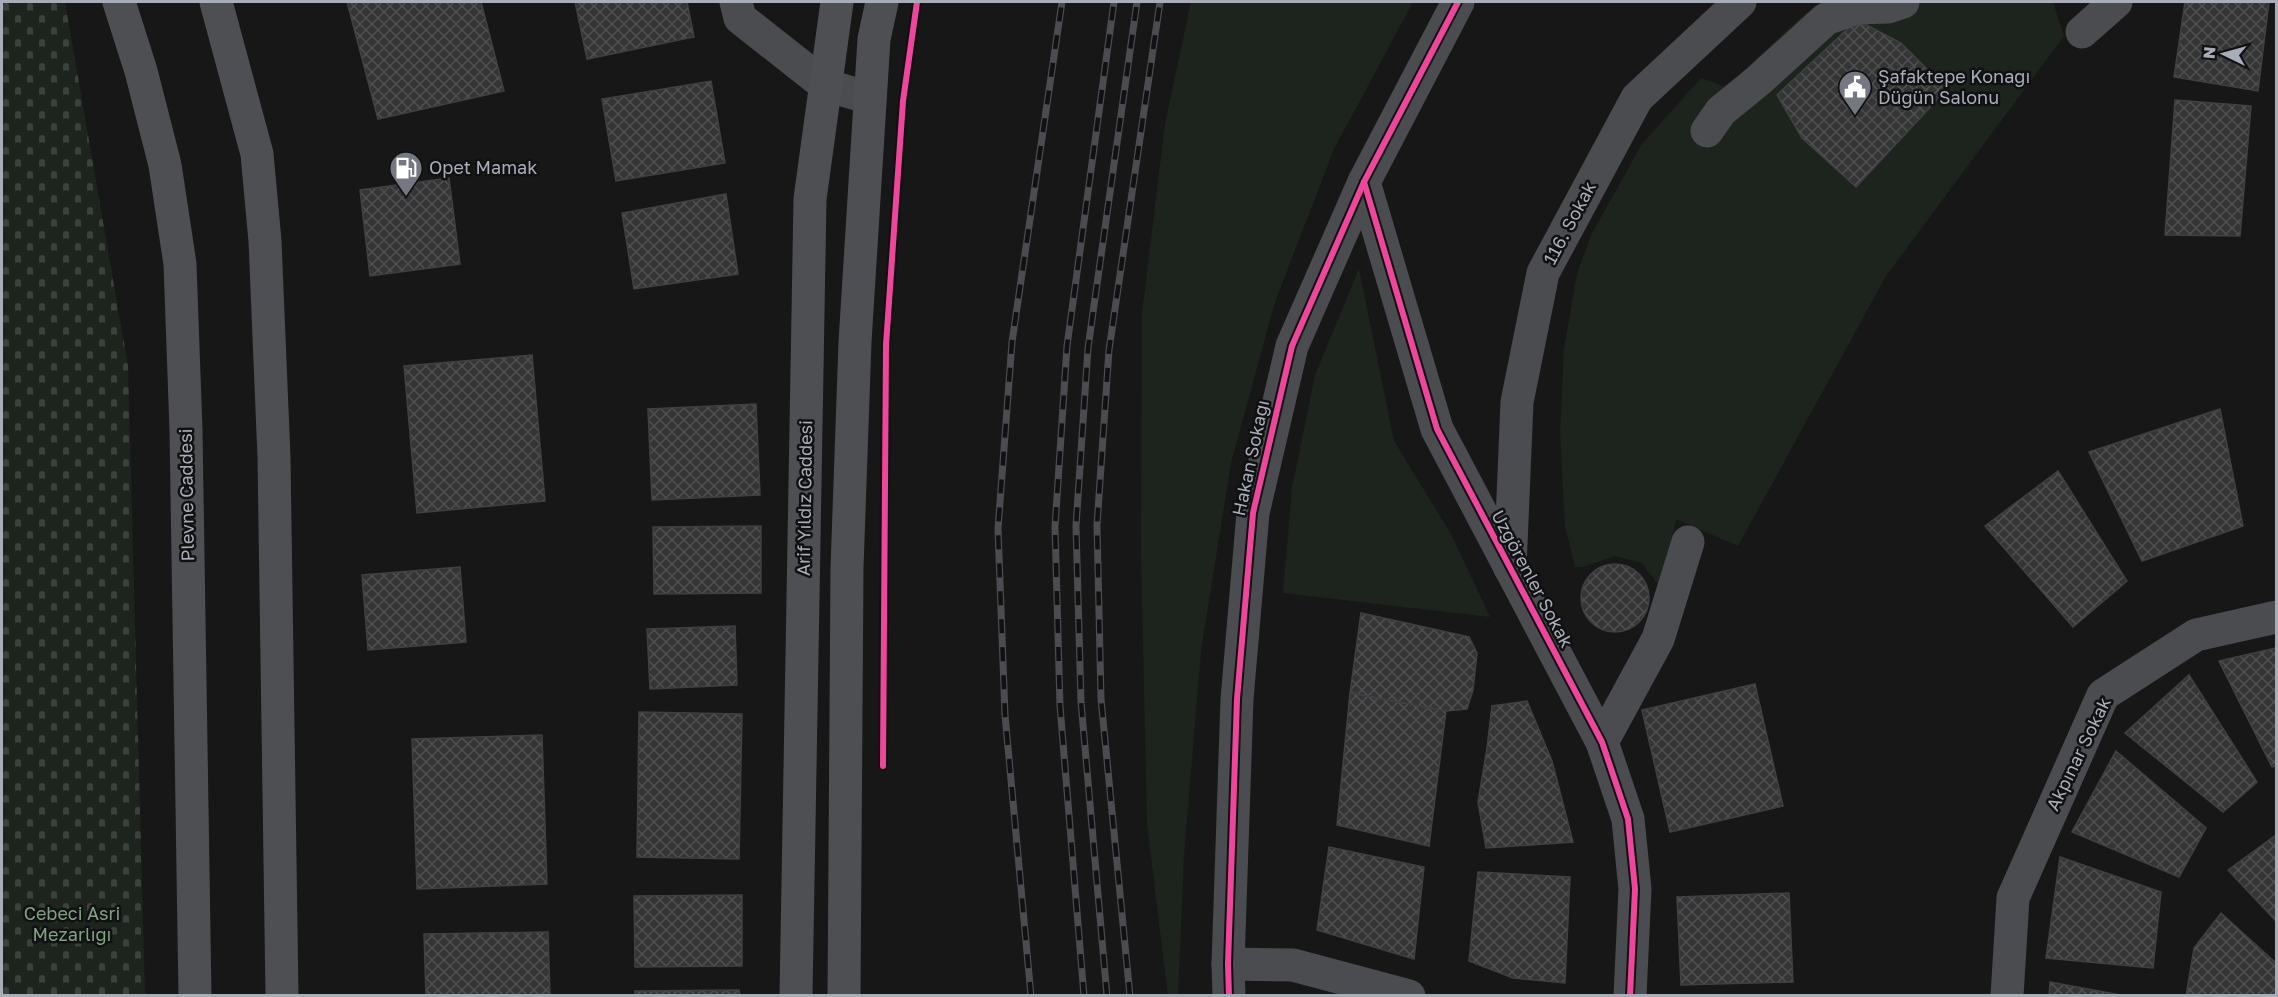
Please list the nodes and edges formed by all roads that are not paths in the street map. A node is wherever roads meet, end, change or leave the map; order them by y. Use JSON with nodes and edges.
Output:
{"nodes":[{"id":1,"x":119,"y":2,"type":"edge"},
{"id":2,"x":216,"y":2,"type":"edge"},
{"id":3,"x":736,"y":2,"type":"edge"},
{"id":4,"x":837,"y":2,"type":"edge"},
{"id":5,"x":882,"y":2,"type":"edge"},
{"id":6,"x":1458,"y":2,"type":"edge"},
{"id":7,"x":1740,"y":2,"type":"edge"},
{"id":8,"x":1903,"y":2,"type":"edge"},
{"id":9,"x":2116,"y":2,"type":"edge"},
{"id":10,"x":2082,"y":32,"type":"dead end"},
{"id":11,"x":825,"y":86,"type":"junction"},
{"id":12,"x":870,"y":98,"type":"junction"},
{"id":13,"x":1707,"y":131,"type":"dead end"},
{"id":14,"x":1364,"y":182,"type":"junction"},
{"id":15,"x":1688,"y":542,"type":"dead end"},
{"id":16,"x":1510,"y":570,"type":"junction"},
{"id":17,"x":2277,"y":617,"type":"edge"},
{"id":18,"x":1602,"y":742,"type":"junction"},
{"id":19,"x":1228,"y":980,"type":"edge"},
{"id":20,"x":195,"y":996,"type":"edge"},
{"id":21,"x":282,"y":996,"type":"edge"},
{"id":22,"x":796,"y":996,"type":"edge"},
{"id":23,"x":844,"y":996,"type":"edge"},
{"id":24,"x":1409,"y":996,"type":"edge"},
{"id":25,"x":1630,"y":996,"type":"edge"},
{"id":26,"x":2007,"y":996,"type":"edge"}],
"edges":[{"from":1,"to":20,"type":"main road","name":"Plevne Caddesi"},
{"from":2,"to":21,"type":"main road"},
{"from":3,"to":11,"type":"street"},
{"from":4,"to":11,"type":"main road","name":"Arif Yıldız Caddesi"},
{"from":5,"to":12,"type":"main road"},
{"from":6,"to":14,"type":"street","name":"Hakan Sokağı"},
{"from":7,"to":16,"type":"street","name":"116. Sokak"},
{"from":8,"to":13,"type":"street"},
{"from":9,"to":10,"type":"street"},
{"from":11,"to":12,"type":"street"},
{"from":11,"to":22,"type":"main road","name":"Arif Yıldız Caddesi"},
{"from":12,"to":23,"type":"main road"},
{"from":14,"to":16,"type":"street","name":"Uzgörenler Sokak"},
{"from":14,"to":19,"type":"street","name":"Hakan Sokağı"},
{"from":15,"to":18,"type":"street"},
{"from":16,"to":18,"type":"street","name":"Uzgörenler Sokak"},
{"from":17,"to":26,"type":"street","name":"Akpınar Sokak"},
{"from":18,"to":25,"type":"street","name":"Uzgörenler Sokak"},
{"from":19,"to":24,"type":"street"}]}
